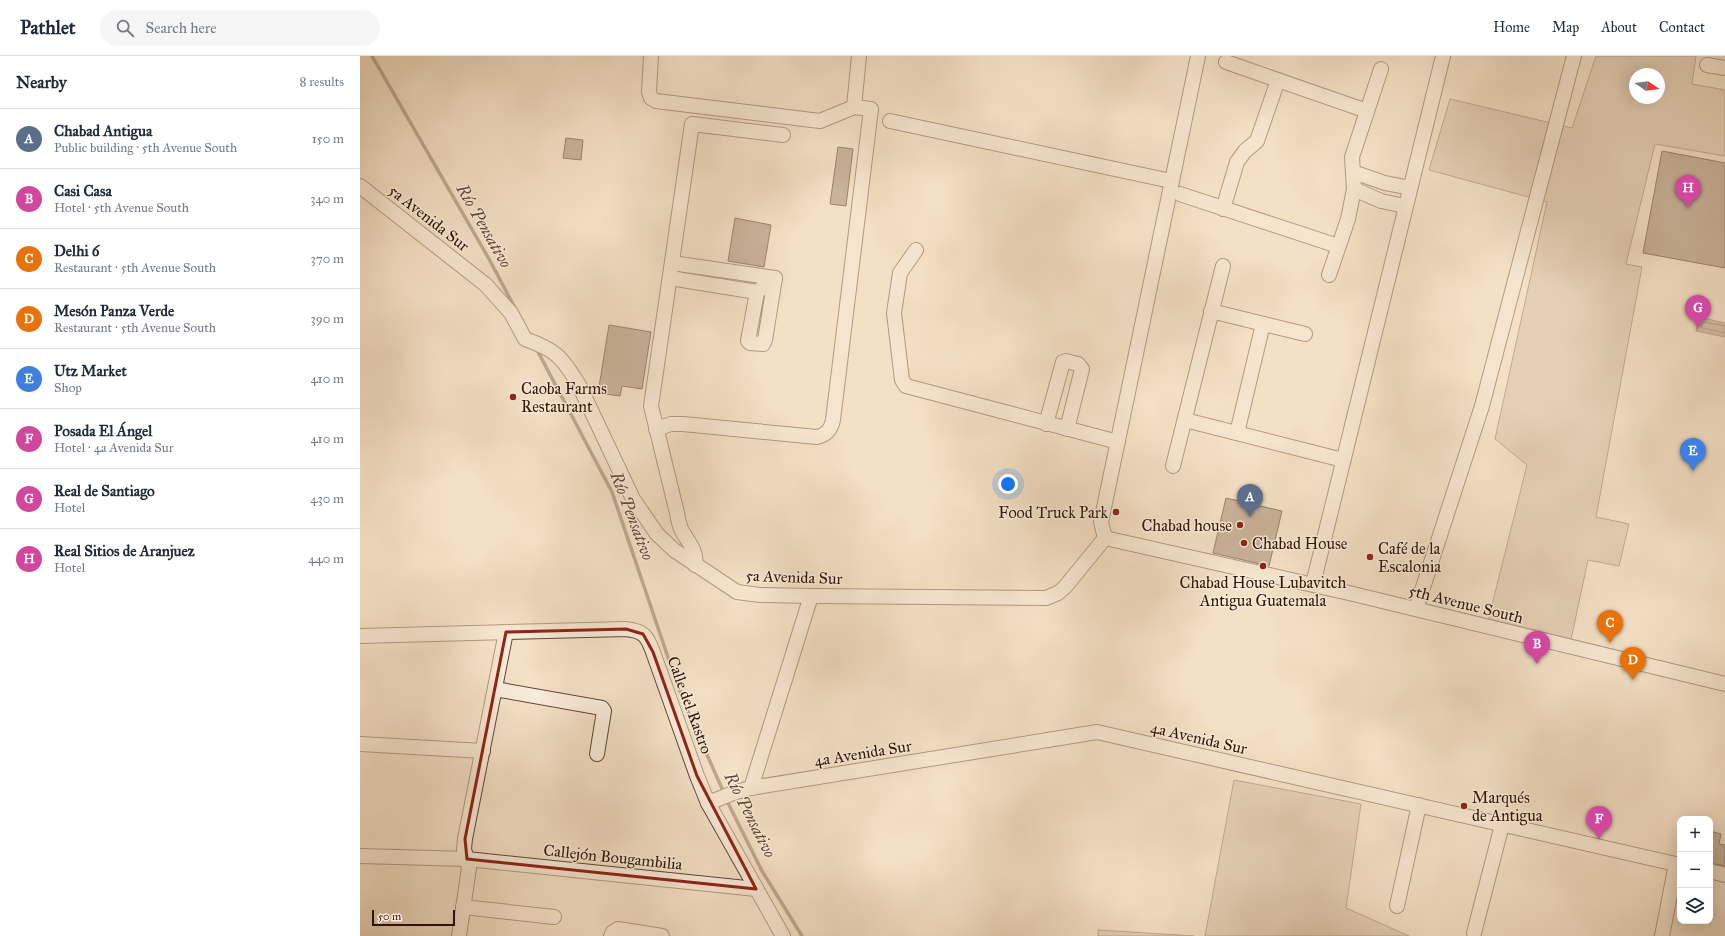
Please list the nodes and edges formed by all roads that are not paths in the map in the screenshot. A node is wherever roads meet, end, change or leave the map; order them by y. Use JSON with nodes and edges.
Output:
{"nodes":[{"id":1,"x":651,"y":56,"type":"edge"},
{"id":2,"x":859,"y":56,"type":"edge"},
{"id":3,"x":1198,"y":56,"type":"edge"},
{"id":4,"x":1443,"y":56,"type":"edge"},
{"id":5,"x":1574,"y":56,"type":"edge"},
{"id":6,"x":1226,"y":62,"type":"dead end"},
{"id":7,"x":1707,"y":65,"type":"dead end"},
{"id":8,"x":1725,"y":68,"type":"edge"},
{"id":9,"x":1381,"y":69,"type":"dead end"},
{"id":10,"x":1278,"y":80,"type":"junction"},
{"id":11,"x":854,"y":107,"type":"junction"},
{"id":12,"x":1367,"y":111,"type":"junction"},
{"id":13,"x":890,"y":121,"type":"dead end"},
{"id":14,"x":783,"y":135,"type":"dead end"},
{"id":15,"x":1353,"y":172,"type":"junction"},
{"id":16,"x":1171,"y":181,"type":"junction"},
{"id":17,"x":360,"y":186,"type":"edge"},
{"id":18,"x":1410,"y":188,"type":"junction"},
{"id":19,"x":1354,"y":189,"type":"junction"},
{"id":20,"x":1180,"y":194,"type":"dead end"},
{"id":21,"x":1405,"y":206,"type":"junction"},
{"id":22,"x":1222,"y":209,"type":"junction"},
{"id":23,"x":1338,"y":246,"type":"junction"},
{"id":24,"x":916,"y":250,"type":"dead end"},
{"id":25,"x":672,"y":263,"type":"junction"},
{"id":26,"x":1222,"y":266,"type":"dead end"},
{"id":27,"x":1329,"y":275,"type":"dead end"},
{"id":28,"x":670,"y":278,"type":"junction"},
{"id":29,"x":775,"y":278,"type":"junction"},
{"id":30,"x":757,"y":292,"type":"junction"},
{"id":31,"x":1211,"y":312,"type":"junction"},
{"id":32,"x":1263,"y":324,"type":"junction"},
{"id":33,"x":1305,"y":334,"type":"dead end"},
{"id":34,"x":1185,"y":420,"type":"junction"},
{"id":35,"x":1046,"y":424,"type":"junction"},
{"id":36,"x":656,"y":429,"type":"junction"},
{"id":37,"x":1066,"y":429,"type":"junction"},
{"id":38,"x":1238,"y":433,"type":"junction"},
{"id":39,"x":1118,"y":442,"type":"junction"},
{"id":40,"x":1343,"y":460,"type":"junction"},
{"id":41,"x":1173,"y":466,"type":"dead end"},
{"id":42,"x":1105,"y":538,"type":"junction"},
{"id":43,"x":695,"y":565,"type":"junction"},
{"id":44,"x":1312,"y":584,"type":"junction"},
{"id":45,"x":811,"y":596,"type":"junction"},
{"id":46,"x":1416,"y":609,"type":"junction"},
{"id":47,"x":506,"y":632,"type":"junction"},
{"id":48,"x":360,"y":636,"type":"edge"},
{"id":49,"x":1725,"y":684,"type":"edge"},
{"id":50,"x":495,"y":689,"type":"junction"},
{"id":51,"x":360,"y":744,"type":"edge"},
{"id":52,"x":483,"y":751,"type":"junction"},
{"id":53,"x":597,"y":754,"type":"dead end"},
{"id":54,"x":755,"y":783,"type":"junction"},
{"id":55,"x":712,"y":801,"type":"junction"},
{"id":56,"x":1419,"y":806,"type":"junction"},
{"id":57,"x":1502,"y":825,"type":"junction"},
{"id":58,"x":360,"y":856,"type":"edge"},
{"id":59,"x":467,"y":858,"type":"junction"},
{"id":60,"x":1677,"y":864,"type":"edge"},
{"id":61,"x":1677,"y":868,"type":"edge"},
{"id":62,"x":1713,"y":872,"type":"edge"},
{"id":63,"x":1725,"y":875,"type":"edge"},
{"id":64,"x":756,"y":889,"type":"junction"},
{"id":65,"x":1397,"y":906,"type":"dead end"},
{"id":66,"x":463,"y":907,"type":"junction"},
{"id":67,"x":554,"y":917,"type":"dead end"},
{"id":68,"x":615,"y":932,"type":"edge"},
{"id":69,"x":1474,"y":933,"type":"dead end"},
{"id":70,"x":459,"y":936,"type":"edge"},
{"id":71,"x":662,"y":936,"type":"edge"},
{"id":72,"x":783,"y":936,"type":"edge"},
{"id":73,"x":1662,"y":936,"type":"edge"}],
"edges":[{"from":1,"to":11,"type":"street"},
{"from":2,"to":11,"type":"street"},
{"from":3,"to":16,"type":"street"},
{"from":4,"to":18,"type":"street"},
{"from":5,"to":46,"type":"street"},
{"from":6,"to":10,"type":"street"},
{"from":7,"to":8,"type":"street"},
{"from":9,"to":12,"type":"street"},
{"from":10,"to":12,"type":"street"},
{"from":10,"to":22,"type":"street"},
{"from":11,"to":36,"type":"street"},
{"from":12,"to":15,"type":"street"},
{"from":13,"to":16,"type":"street"},
{"from":14,"to":25,"type":"street"},
{"from":15,"to":18,"type":"street"},
{"from":15,"to":19,"type":"street"},
{"from":16,"to":39,"type":"street"},
{"from":17,"to":43,"type":"street","name":"5a Avenida Sur"},
{"from":18,"to":21,"type":"street"},
{"from":19,"to":21,"type":"street"},
{"from":19,"to":23,"type":"street"},
{"from":20,"to":22,"type":"street"},
{"from":21,"to":40,"type":"street"},
{"from":22,"to":23,"type":"street"},
{"from":23,"to":27,"type":"street"},
{"from":24,"to":35,"type":"street"},
{"from":25,"to":28,"type":"street"},
{"from":25,"to":29,"type":"street"},
{"from":26,"to":31,"type":"street"},
{"from":28,"to":30,"type":"street"},
{"from":28,"to":36,"type":"street"},
{"from":29,"to":30,"type":"street"},
{"from":29,"to":30,"type":"street"},
{"from":31,"to":32,"type":"street"},
{"from":31,"to":34,"type":"street"},
{"from":32,"to":33,"type":"street"},
{"from":32,"to":38,"type":"street"},
{"from":34,"to":38,"type":"street"},
{"from":34,"to":41,"type":"street"},
{"from":35,"to":37,"type":"street"},
{"from":35,"to":37,"type":"street"},
{"from":36,"to":43,"type":"street"},
{"from":37,"to":39,"type":"street"},
{"from":38,"to":40,"type":"street"},
{"from":39,"to":42,"type":"street"},
{"from":40,"to":44,"type":"street"},
{"from":42,"to":44,"type":"street","name":"5th Avenue South"},
{"from":42,"to":45,"type":"street","name":"5a Avenida Sur"},
{"from":43,"to":45,"type":"street","name":"5a Avenida Sur"},
{"from":44,"to":46,"type":"street","name":"5th Avenue South"},
{"from":45,"to":54,"type":"street"},
{"from":46,"to":49,"type":"street","name":"5th Avenue South"},
{"from":47,"to":48,"type":"street"},
{"from":47,"to":50,"type":"street"},
{"from":47,"to":55,"type":"street","name":"Calle del Rastro"},
{"from":50,"to":52,"type":"street"},
{"from":50,"to":53,"type":"street"},
{"from":51,"to":52,"type":"street"},
{"from":52,"to":59,"type":"street"},
{"from":54,"to":55,"type":"street","name":"4a Avenida Sur"},
{"from":54,"to":56,"type":"street","name":"4a Avenida Sur"},
{"from":55,"to":64,"type":"street","name":"Calle del Rastro"},
{"from":56,"to":57,"type":"street","name":"4a Avenida Sur"},
{"from":56,"to":65,"type":"street"},
{"from":57,"to":60,"type":"street","name":"4a Avenida Sur"},
{"from":57,"to":69,"type":"street"},
{"from":58,"to":59,"type":"street","name":"Callejón Bougambilia"},
{"from":59,"to":64,"type":"street","name":"Callejón Bougambilia"},
{"from":59,"to":66,"type":"street"},
{"from":61,"to":73,"type":"street"},
{"from":62,"to":63,"type":"street"},
{"from":64,"to":72,"type":"street","name":"Calle del Rastro"},
{"from":66,"to":67,"type":"street"},
{"from":66,"to":70,"type":"street"},
{"from":68,"to":71,"type":"street"}]}
